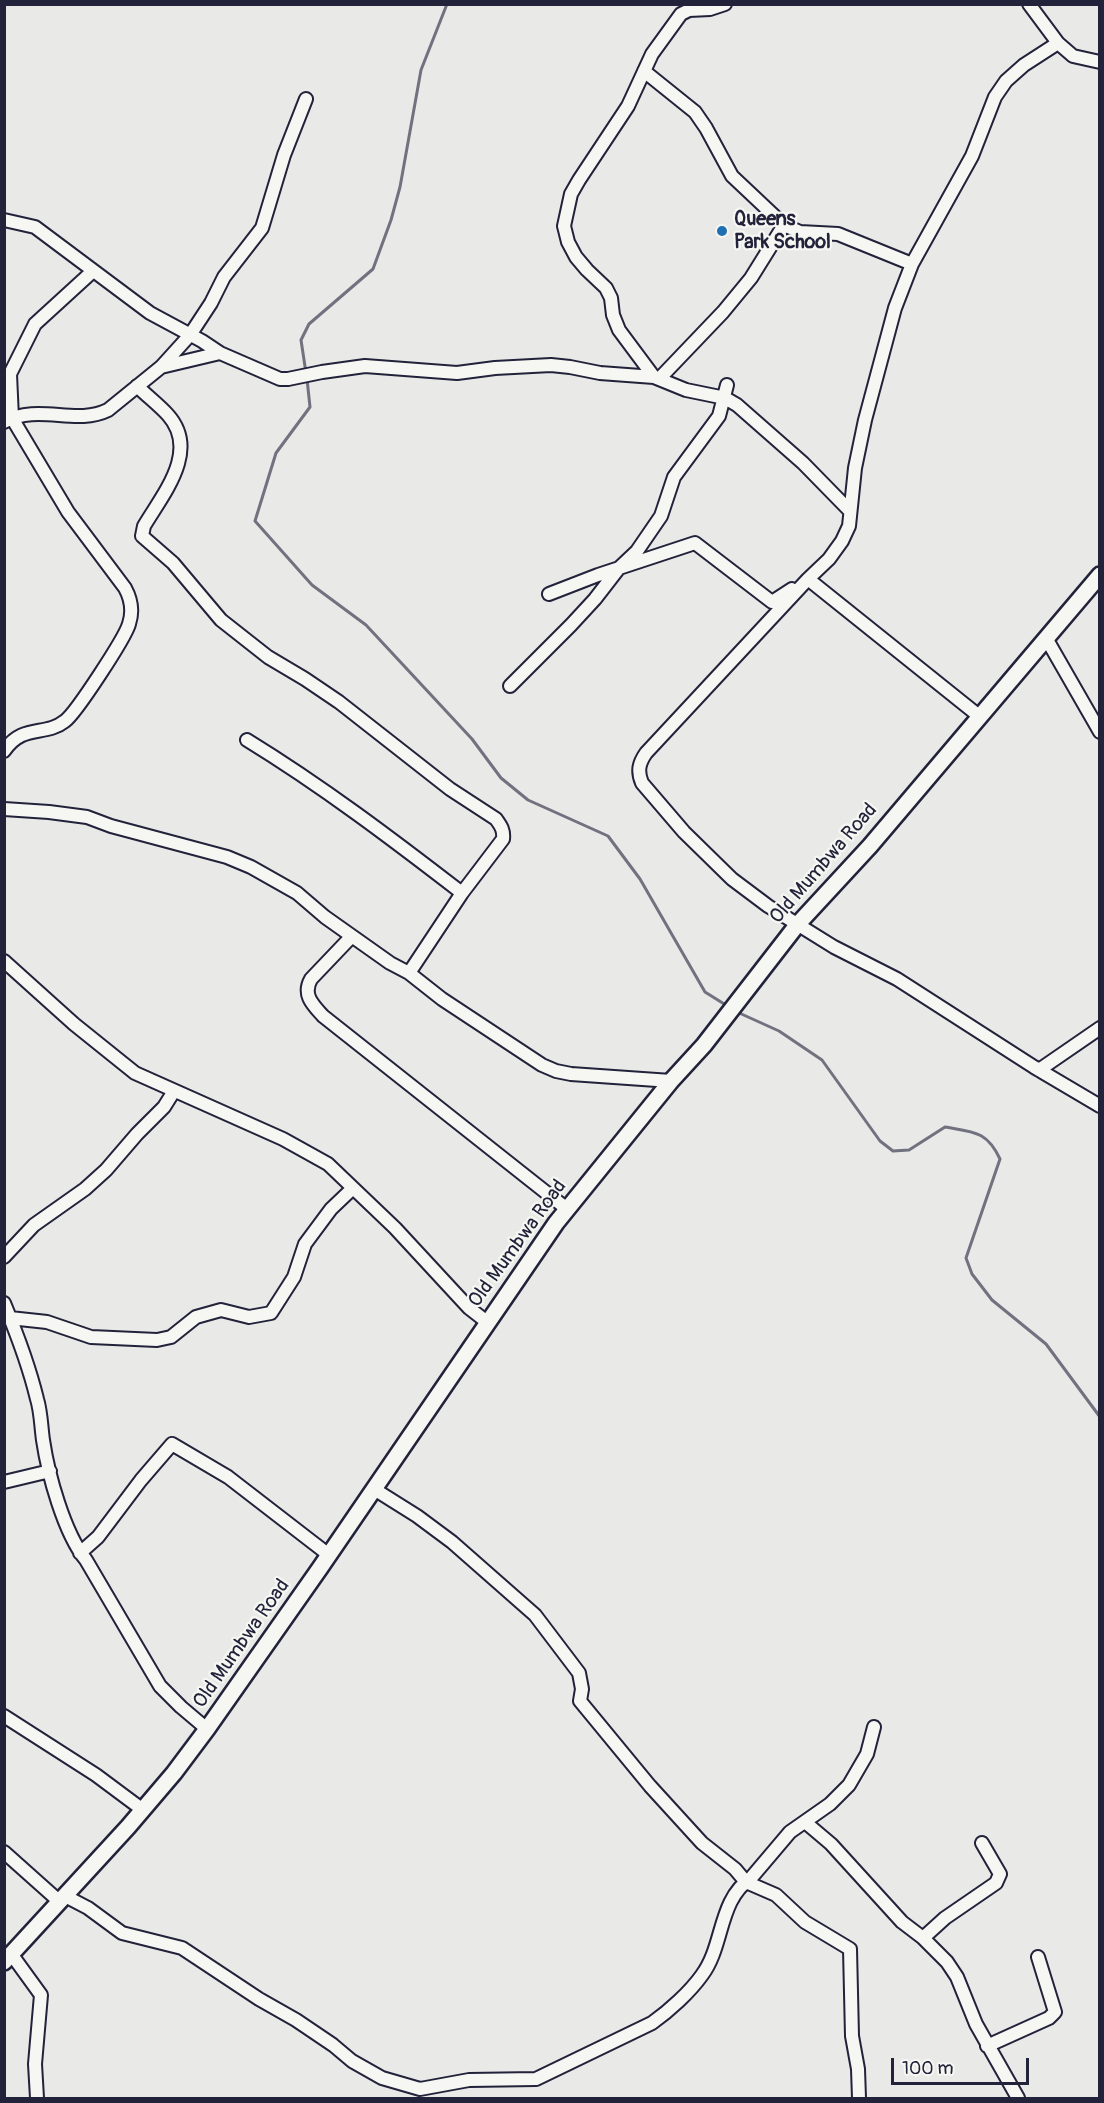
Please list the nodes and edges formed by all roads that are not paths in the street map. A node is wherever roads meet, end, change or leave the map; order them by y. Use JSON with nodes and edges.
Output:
{"nodes":[{"id":1,"x":725,"y":4,"type":"edge"},
{"id":2,"x":1029,"y":4,"type":"edge"},
{"id":3,"x":1058,"y":43,"type":"junction"},
{"id":4,"x":1100,"y":62,"type":"edge"},
{"id":5,"x":644,"y":71,"type":"junction"},
{"id":6,"x":306,"y":99,"type":"dead end"},
{"id":7,"x":4,"y":220,"type":"edge"},
{"id":8,"x":784,"y":225,"type":"junction"},
{"id":9,"x":912,"y":264,"type":"junction"},
{"id":10,"x":93,"y":271,"type":"junction"},
{"id":11,"x":190,"y":335,"type":"junction"},
{"id":12,"x":220,"y":353,"type":"junction"},
{"id":13,"x":161,"y":367,"type":"junction"},
{"id":14,"x":657,"y":378,"type":"junction"},
{"id":15,"x":137,"y":386,"type":"junction"},
{"id":16,"x":726,"y":392,"type":"junction"},
{"id":17,"x":8,"y":420,"type":"edge"},
{"id":18,"x":850,"y":511,"type":"junction"},
{"id":19,"x":619,"y":568,"type":"junction"},
{"id":20,"x":1100,"y":575,"type":"edge"},
{"id":21,"x":808,"y":579,"type":"junction"},
{"id":22,"x":549,"y":594,"type":"dead end"},
{"id":23,"x":1046,"y":638,"type":"junction"},
{"id":24,"x":510,"y":686,"type":"dead end"},
{"id":25,"x":979,"y":716,"type":"junction"},
{"id":26,"x":1100,"y":732,"type":"edge"},
{"id":27,"x":247,"y":740,"type":"dead end"},
{"id":28,"x":4,"y":751,"type":"edge"},
{"id":29,"x":4,"y":809,"type":"edge"},
{"id":30,"x":462,"y":893,"type":"junction"},
{"id":31,"x":797,"y":925,"type":"junction"},
{"id":32,"x":352,"y":936,"type":"junction"},
{"id":33,"x":4,"y":961,"type":"edge"},
{"id":34,"x":409,"y":973,"type":"junction"},
{"id":35,"x":1100,"y":1028,"type":"edge"},
{"id":36,"x":1040,"y":1070,"type":"junction"},
{"id":37,"x":671,"y":1081,"type":"junction"},
{"id":38,"x":174,"y":1091,"type":"junction"},
{"id":39,"x":1100,"y":1106,"type":"edge"},
{"id":40,"x":353,"y":1188,"type":"junction"},
{"id":41,"x":567,"y":1209,"type":"junction"},
{"id":42,"x":4,"y":1257,"type":"edge"},
{"id":43,"x":4,"y":1303,"type":"edge"},
{"id":44,"x":10,"y":1318,"type":"junction"},
{"id":45,"x":487,"y":1322,"type":"junction"},
{"id":46,"x":50,"y":1471,"type":"junction"},
{"id":47,"x":4,"y":1482,"type":"edge"},
{"id":48,"x":374,"y":1489,"type":"junction"},
{"id":49,"x":80,"y":1553,"type":"junction"},
{"id":50,"x":329,"y":1555,"type":"junction"},
{"id":51,"x":4,"y":1716,"type":"edge"},
{"id":52,"x":874,"y":1727,"type":"dead end"},
{"id":53,"x":207,"y":1729,"type":"junction"},
{"id":54,"x":143,"y":1810,"type":"junction"},
{"id":55,"x":806,"y":1822,"type":"junction"},
{"id":56,"x":982,"y":1843,"type":"dead end"},
{"id":57,"x":4,"y":1852,"type":"edge"},
{"id":58,"x":746,"y":1882,"type":"junction"},
{"id":59,"x":63,"y":1899,"type":"junction"},
{"id":60,"x":923,"y":1938,"type":"junction"},
{"id":61,"x":1038,"y":1957,"type":"dead end"},
{"id":62,"x":8,"y":1958,"type":"edge"},
{"id":63,"x":987,"y":2046,"type":"junction"},
{"id":64,"x":37,"y":2098,"type":"edge"},
{"id":65,"x":859,"y":2098,"type":"edge"},
{"id":66,"x":1018,"y":2098,"type":"edge"}],
"edges":[{"from":1,"to":5,"type":"street"},
{"from":2,"to":3,"type":"street"},
{"from":3,"to":4,"type":"street"},
{"from":3,"to":9,"type":"street"},
{"from":5,"to":8,"type":"street"},
{"from":5,"to":14,"type":"street"},
{"from":6,"to":11,"type":"street"},
{"from":7,"to":10,"type":"street"},
{"from":8,"to":9,"type":"street"},
{"from":8,"to":14,"type":"street"},
{"from":9,"to":18,"type":"street"},
{"from":10,"to":11,"type":"street"},
{"from":10,"to":17,"type":"street"},
{"from":11,"to":12,"type":"street"},
{"from":11,"to":13,"type":"street"},
{"from":12,"to":13,"type":"street"},
{"from":12,"to":14,"type":"street"},
{"from":13,"to":15,"type":"street"},
{"from":14,"to":16,"type":"street"},
{"from":15,"to":17,"type":"street"},
{"from":15,"to":30,"type":"street"},
{"from":16,"to":18,"type":"street"},
{"from":16,"to":19,"type":"street"},
{"from":17,"to":28,"type":"street"},
{"from":18,"to":21,"type":"street"},
{"from":19,"to":21,"type":"street"},
{"from":19,"to":22,"type":"street"},
{"from":19,"to":24,"type":"street"},
{"from":20,"to":23,"type":"main road","name":"Old Mumbwa Road"},
{"from":21,"to":25,"type":"street"},
{"from":21,"to":31,"type":"street"},
{"from":23,"to":25,"type":"main road","name":"Old Mumbwa Road"},
{"from":23,"to":26,"type":"street"},
{"from":25,"to":31,"type":"main road","name":"Old Mumbwa Road"},
{"from":27,"to":30,"type":"street"},
{"from":29,"to":32,"type":"street"},
{"from":30,"to":34,"type":"street"},
{"from":31,"to":36,"type":"street"},
{"from":31,"to":37,"type":"main road","name":"Old Mumbwa Road"},
{"from":32,"to":34,"type":"street"},
{"from":32,"to":41,"type":"street"},
{"from":33,"to":38,"type":"street"},
{"from":34,"to":37,"type":"street"},
{"from":35,"to":36,"type":"street"},
{"from":36,"to":39,"type":"street"},
{"from":37,"to":41,"type":"main road","name":"Old Mumbwa Road"},
{"from":38,"to":40,"type":"street"},
{"from":38,"to":42,"type":"street"},
{"from":40,"to":44,"type":"street"},
{"from":40,"to":45,"type":"street"},
{"from":41,"to":45,"type":"main road","name":"Old Mumbwa Road"},
{"from":43,"to":44,"type":"street"},
{"from":44,"to":46,"type":"street"},
{"from":45,"to":48,"type":"main road","name":"Old Mumbwa Road"},
{"from":46,"to":47,"type":"street"},
{"from":46,"to":49,"type":"street"},
{"from":48,"to":50,"type":"main road","name":"Old Mumbwa Road"},
{"from":48,"to":58,"type":"street"},
{"from":49,"to":50,"type":"street"},
{"from":49,"to":53,"type":"street"},
{"from":50,"to":53,"type":"main road","name":"Old Mumbwa Road"},
{"from":51,"to":54,"type":"street"},
{"from":52,"to":55,"type":"street"},
{"from":53,"to":54,"type":"main road","name":"Old Mumbwa Road"},
{"from":54,"to":59,"type":"main road","name":"Old Mumbwa Road"},
{"from":55,"to":58,"type":"street"},
{"from":55,"to":60,"type":"street"},
{"from":56,"to":60,"type":"street"},
{"from":57,"to":59,"type":"street"},
{"from":58,"to":59,"type":"street"},
{"from":58,"to":65,"type":"street"},
{"from":59,"to":62,"type":"main road","name":"Old Mumbwa Road"},
{"from":60,"to":63,"type":"street"},
{"from":61,"to":63,"type":"street"},
{"from":62,"to":64,"type":"street"},
{"from":63,"to":66,"type":"street"}]}
